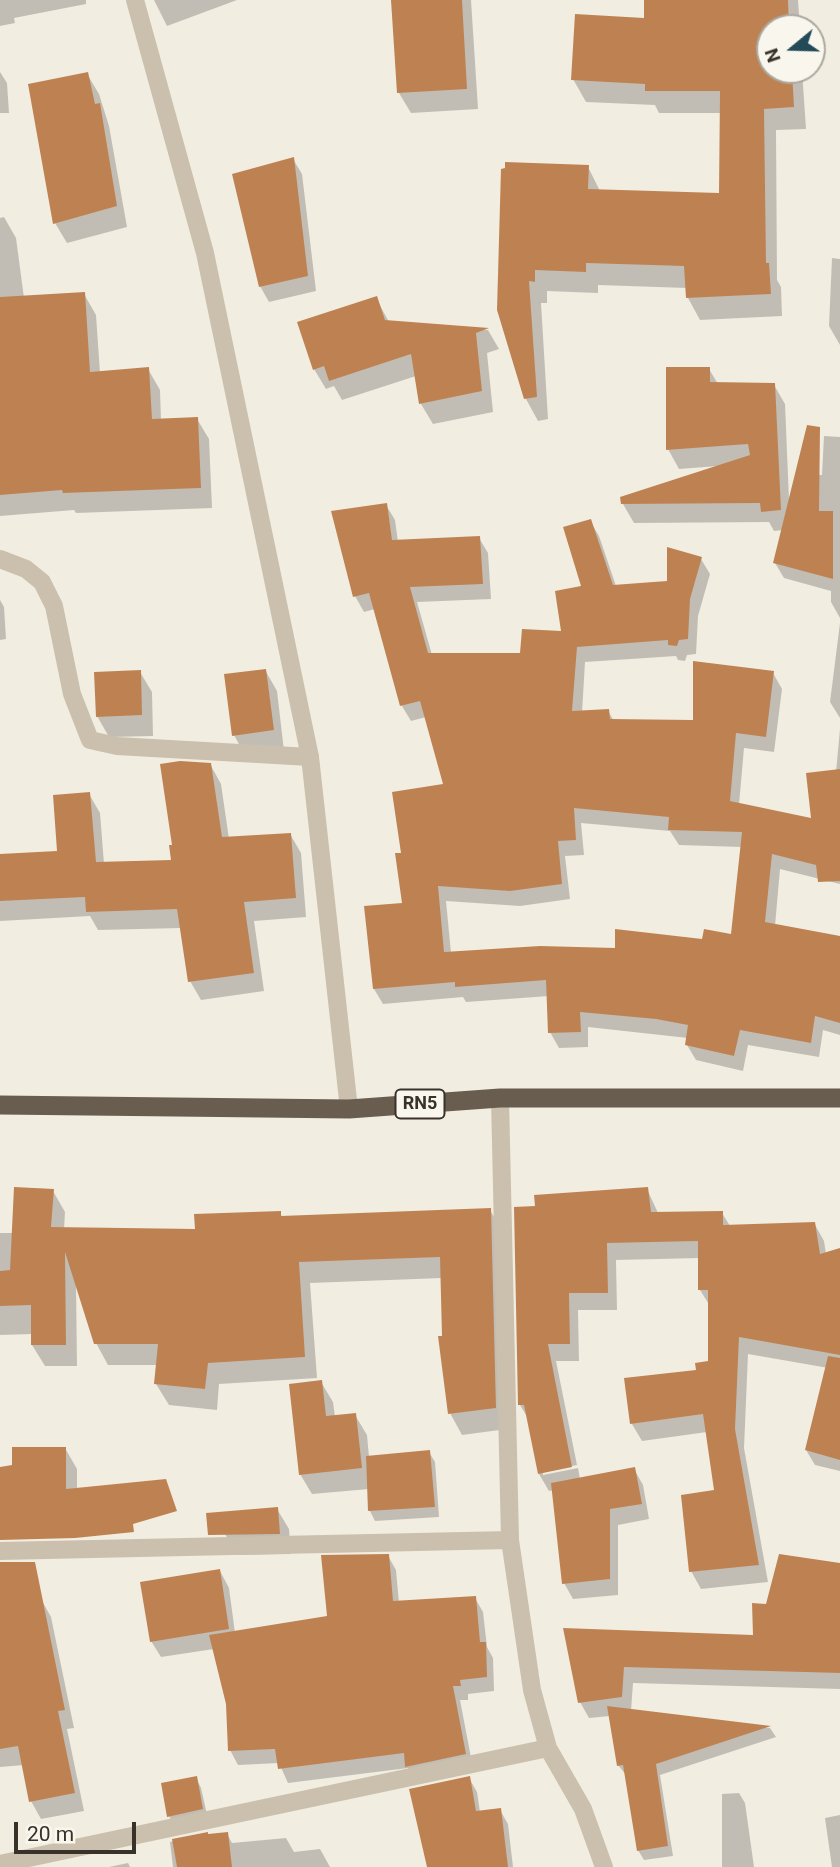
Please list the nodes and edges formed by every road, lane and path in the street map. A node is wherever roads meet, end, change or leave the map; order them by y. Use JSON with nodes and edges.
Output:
{"nodes":[{"id":1,"x":135,"y":0,"type":"edge"},
{"id":2,"x":0,"y":559,"type":"edge"},
{"id":3,"x":310,"y":757,"type":"junction"},
{"id":4,"x":500,"y":1098,"type":"junction"},
{"id":5,"x":840,"y":1098,"type":"edge"},
{"id":6,"x":0,"y":1105,"type":"edge"},
{"id":7,"x":349,"y":1109,"type":"junction"},
{"id":8,"x":510,"y":1540,"type":"junction"},
{"id":9,"x":0,"y":1551,"type":"edge"},
{"id":10,"x":548,"y":1748,"type":"junction"},
{"id":11,"x":0,"y":1864,"type":"edge"},
{"id":12,"x":604,"y":1867,"type":"edge"}],
"edges":[{"from":1,"to":3,"type":"street"},
{"from":2,"to":3,"type":"street"},
{"from":3,"to":7,"type":"street"},
{"from":4,"to":5,"type":"highway","number":"RN5"},
{"from":4,"to":7,"type":"highway","number":"RN5"},
{"from":4,"to":8,"type":"street"},
{"from":6,"to":7,"type":"highway","number":"RN5"},
{"from":8,"to":9,"type":"street"},
{"from":8,"to":10,"type":"street"},
{"from":10,"to":11,"type":"street"},
{"from":10,"to":12,"type":"street"}]}
